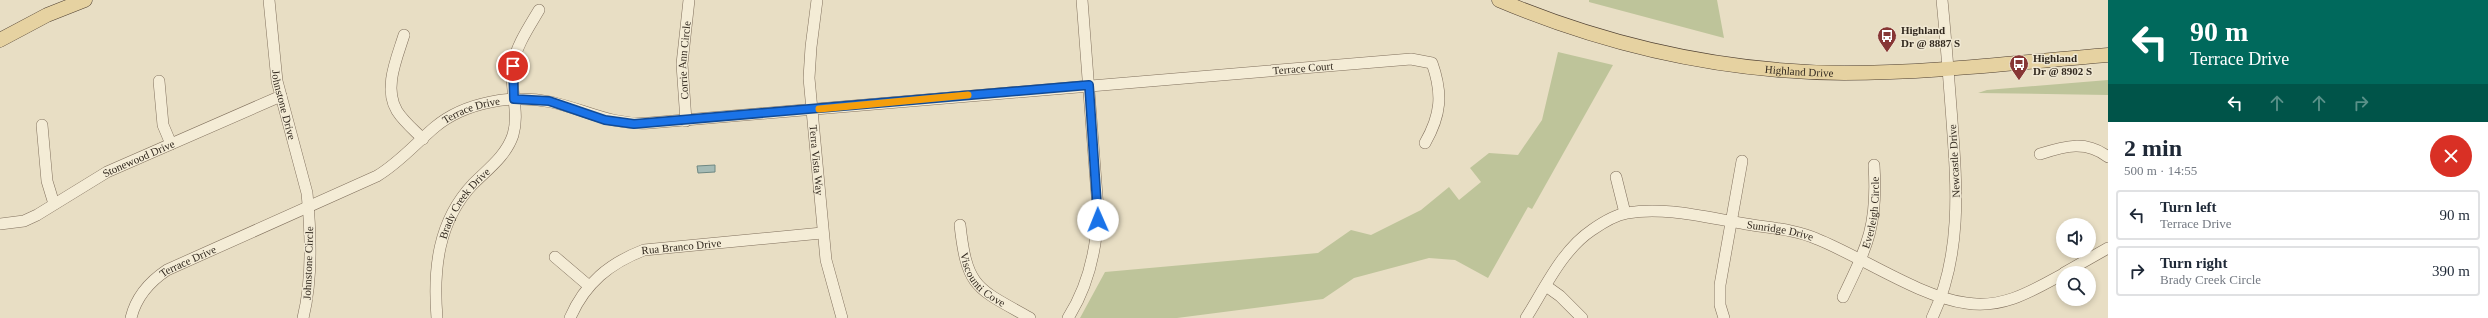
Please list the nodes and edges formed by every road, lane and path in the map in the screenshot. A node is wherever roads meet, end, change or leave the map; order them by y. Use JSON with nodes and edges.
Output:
{"nodes":[{"id":1,"x":83,"y":0,"type":"edge"},
{"id":2,"x":268,"y":0,"type":"edge"},
{"id":3,"x":689,"y":0,"type":"edge"},
{"id":4,"x":817,"y":0,"type":"edge"},
{"id":5,"x":1082,"y":0,"type":"edge"},
{"id":6,"x":1499,"y":0,"type":"edge"},
{"id":7,"x":1942,"y":0,"type":"edge"},
{"id":8,"x":539,"y":10,"type":"dead end"},
{"id":9,"x":404,"y":36,"type":"dead end"},
{"id":10,"x":0,"y":40,"type":"edge"},
{"id":11,"x":2108,"y":55,"type":"edge"},
{"id":12,"x":1948,"y":68,"type":"junction"},
{"id":13,"x":159,"y":80,"type":"dead end"},
{"id":14,"x":1089,"y":85,"type":"junction"},
{"id":15,"x":281,"y":96,"type":"junction"},
{"id":16,"x":514,"y":99,"type":"junction"},
{"id":17,"x":812,"y":109,"type":"junction"},
{"id":18,"x":686,"y":120,"type":"junction"},
{"id":19,"x":42,"y":125,"type":"dead end"},
{"id":20,"x":423,"y":138,"type":"junction"},
{"id":21,"x":1425,"y":143,"type":"dead end"},
{"id":22,"x":171,"y":144,"type":"junction"},
{"id":23,"x":2040,"y":154,"type":"dead end"},
{"id":24,"x":2108,"y":158,"type":"edge"},
{"id":25,"x":1742,"y":161,"type":"dead end"},
{"id":26,"x":1874,"y":165,"type":"dead end"},
{"id":27,"x":1616,"y":177,"type":"dead end"},
{"id":28,"x":54,"y":204,"type":"junction"},
{"id":29,"x":308,"y":207,"type":"junction"},
{"id":30,"x":1625,"y":213,"type":"junction"},
{"id":31,"x":1730,"y":221,"type":"junction"},
{"id":32,"x":0,"y":224,"type":"edge"},
{"id":33,"x":960,"y":225,"type":"dead end"},
{"id":34,"x":822,"y":232,"type":"junction"},
{"id":35,"x":2108,"y":248,"type":"edge"},
{"id":36,"x":555,"y":257,"type":"dead end"},
{"id":37,"x":1861,"y":260,"type":"junction"},
{"id":38,"x":2076,"y":266,"type":"edge"},
{"id":39,"x":2056,"y":278,"type":"edge"},
{"id":40,"x":589,"y":286,"type":"junction"},
{"id":41,"x":1546,"y":286,"type":"junction"},
{"id":42,"x":1843,"y":297,"type":"dead end"},
{"id":43,"x":1942,"y":297,"type":"junction"},
{"id":44,"x":131,"y":318,"type":"edge"},
{"id":45,"x":303,"y":318,"type":"edge"},
{"id":46,"x":437,"y":318,"type":"edge"},
{"id":47,"x":570,"y":318,"type":"edge"},
{"id":48,"x":842,"y":318,"type":"edge"},
{"id":49,"x":1030,"y":318,"type":"edge"},
{"id":50,"x":1068,"y":318,"type":"edge"},
{"id":51,"x":1526,"y":318,"type":"edge"},
{"id":52,"x":1582,"y":318,"type":"edge"},
{"id":53,"x":1724,"y":318,"type":"edge"},
{"id":54,"x":1932,"y":318,"type":"edge"}],
"edges":[{"from":1,"to":10,"type":"main road"},
{"from":2,"to":15,"type":"street","name":"Johnstone Drive"},
{"from":3,"to":18,"type":"street","name":"Corrie Ann Circle"},
{"from":4,"to":17,"type":"street","name":"Terra Vista Way"},
{"from":5,"to":14,"type":"street"},
{"from":6,"to":12,"type":"main road","name":"Highland Drive"},
{"from":7,"to":12,"type":"street","name":"Newcastle Drive"},
{"from":8,"to":16,"type":"street","name":"Brady Creek Drive"},
{"from":9,"to":20,"type":"street"},
{"from":11,"to":12,"type":"main road","name":"Highland Drive"},
{"from":12,"to":43,"type":"street","name":"Newcastle Drive"},
{"from":13,"to":22,"type":"street"},
{"from":14,"to":17,"type":"street","name":"Terrace Drive"},
{"from":14,"to":21,"type":"street","name":"Terrace Court"},
{"from":14,"to":50,"type":"street"},
{"from":15,"to":22,"type":"street","name":"Stonewood Drive"},
{"from":15,"to":29,"type":"street","name":"Johnstone Drive"},
{"from":16,"to":18,"type":"street","name":"Terrace Drive"},
{"from":16,"to":20,"type":"street","name":"Terrace Drive"},
{"from":16,"to":46,"type":"street","name":"Brady Creek Drive"},
{"from":17,"to":18,"type":"street","name":"Terrace Drive"},
{"from":17,"to":34,"type":"street","name":"Terra Vista Way"},
{"from":19,"to":28,"type":"street"},
{"from":20,"to":29,"type":"street","name":"Terrace Drive"},
{"from":22,"to":28,"type":"street","name":"Stonewood Drive"},
{"from":23,"to":24,"type":"street"},
{"from":25,"to":31,"type":"street"},
{"from":26,"to":37,"type":"street","name":"Everleigh Circle"},
{"from":27,"to":30,"type":"street"},
{"from":28,"to":32,"type":"street","name":"Stonewood Drive"},
{"from":29,"to":44,"type":"street","name":"Terrace Drive"},
{"from":29,"to":45,"type":"street","name":"Johnstone Circle"},
{"from":30,"to":31,"type":"street","name":"Sunridge Drive"},
{"from":30,"to":41,"type":"street","name":"Sunridge Drive"},
{"from":31,"to":37,"type":"street","name":"Sunridge Drive"},
{"from":31,"to":53,"type":"street"},
{"from":33,"to":49,"type":"street","name":"Viscounti Cove"},
{"from":34,"to":40,"type":"street","name":"Rua Branco Drive"},
{"from":34,"to":48,"type":"street","name":"Terra Vista Way"},
{"from":35,"to":38,"type":"street","name":"Sunridge Drive"},
{"from":36,"to":40,"type":"street"},
{"from":37,"to":42,"type":"street","name":"Everleigh Circle"},
{"from":37,"to":43,"type":"street","name":"Sunridge Drive"},
{"from":39,"to":43,"type":"street","name":"Sunridge Drive"},
{"from":40,"to":47,"type":"street","name":"Rua Branco Drive"},
{"from":41,"to":51,"type":"street","name":"Sunridge Drive"},
{"from":41,"to":52,"type":"street"},
{"from":43,"to":54,"type":"street","name":"Newcastle Drive"}]}
